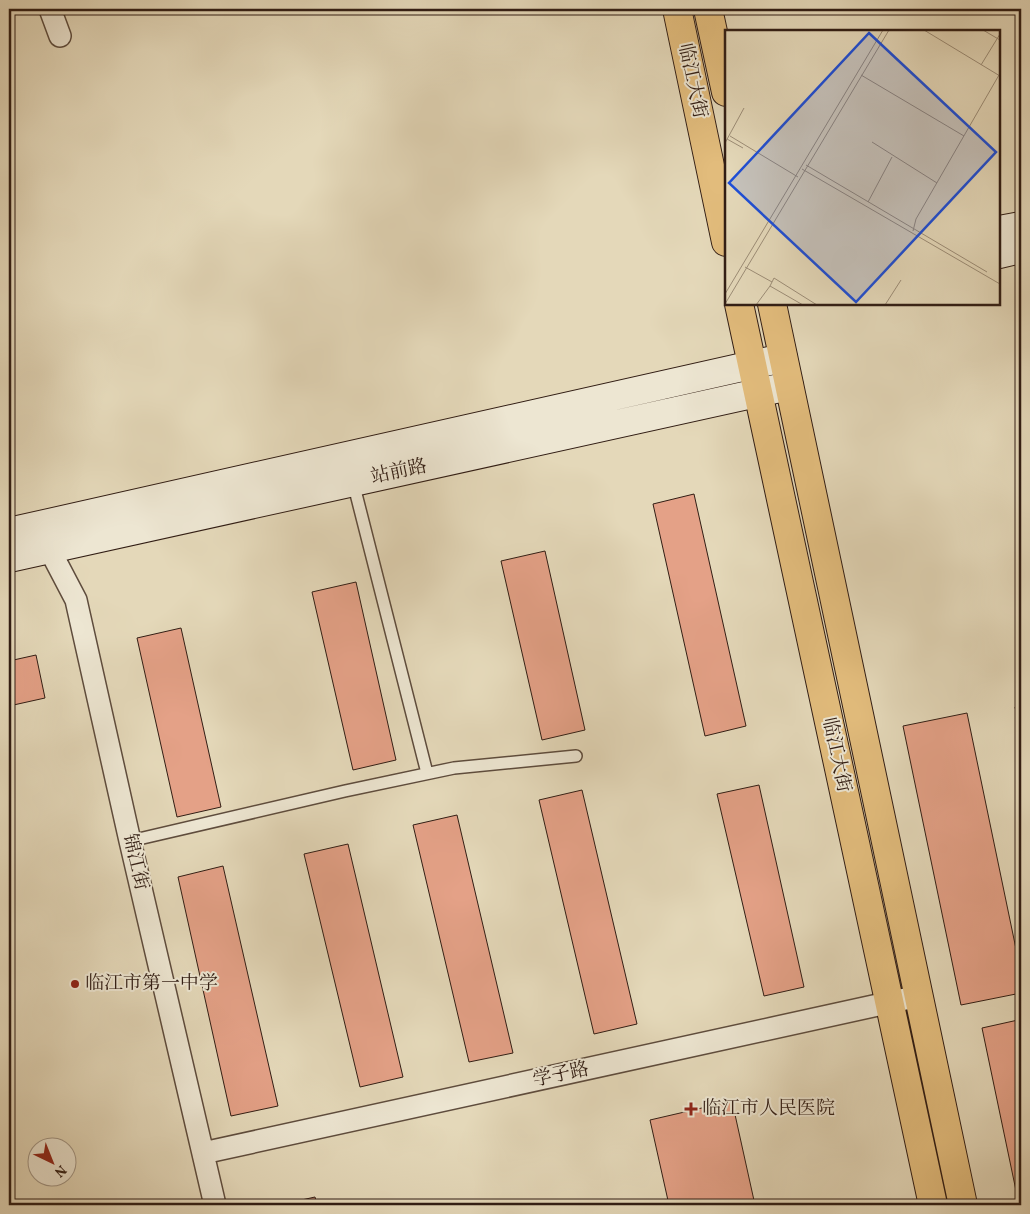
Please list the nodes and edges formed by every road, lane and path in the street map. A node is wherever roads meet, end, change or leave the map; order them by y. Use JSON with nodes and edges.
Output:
{"nodes":[{"id":1,"x":50,"y":9,"type":"edge"},
{"id":2,"x":677,"y":9,"type":"edge"},
{"id":3,"x":708,"y":9,"type":"edge"},
{"id":4,"x":60,"y":36,"type":"dead end"},
{"id":5,"x":725,"y":87,"type":"edge"},
{"id":6,"x":1021,"y":226,"type":"edge"},
{"id":7,"x":1000,"y":230,"type":"edge"},
{"id":8,"x":725,"y":237,"type":"edge"},
{"id":9,"x":1021,"y":249,"type":"edge"},
{"id":10,"x":1000,"y":254,"type":"edge"},
{"id":11,"x":772,"y":305,"type":"edge"},
{"id":12,"x":748,"y":306,"type":"edge"},
{"id":13,"x":783,"y":358,"type":"junction"},
{"id":14,"x":752,"y":364,"type":"junction"},
{"id":15,"x":789,"y":386,"type":"junction"},
{"id":16,"x":758,"y":393,"type":"junction"},
{"id":17,"x":353,"y":482,"type":"junction"},
{"id":18,"x":37,"y":526,"type":"junction"},
{"id":19,"x":9,"y":532,"type":"edge"},
{"id":20,"x":50,"y":549,"type":"junction"},
{"id":21,"x":9,"y":558,"type":"edge"},
{"id":22,"x":576,"y":756,"type":"dead end"},
{"id":23,"x":427,"y":773,"type":"junction"},
{"id":24,"x":130,"y":840,"type":"junction"},
{"id":25,"x":919,"y":996,"type":"junction"},
{"id":26,"x":890,"y":1004,"type":"junction"},
{"id":27,"x":202,"y":1152,"type":"junction"},
{"id":28,"x":215,"y":1205,"type":"edge"},
{"id":29,"x":933,"y":1205,"type":"edge"},
{"id":30,"x":963,"y":1205,"type":"edge"}],
"edges":[{"from":1,"to":4,"type":"street"},
{"from":2,"to":8,"type":"main road","name":"临江大街"},
{"from":3,"to":5,"type":"main road","name":"临江大街"},
{"from":6,"to":7,"type":"main road"},
{"from":9,"to":10,"type":"main road"},
{"from":11,"to":13,"type":"main road","name":"临江大街"},
{"from":12,"to":14,"type":"main road","name":"临江大街"},
{"from":13,"to":14,"type":"main road","name":"站前路"},
{"from":13,"to":15,"type":"main road","name":"临江大街"},
{"from":14,"to":16,"type":"main road","name":"临江大街"},
{"from":14,"to":18,"type":"main road","name":"站前路"},
{"from":15,"to":16,"type":"main road","name":"站前路"},
{"from":15,"to":25,"type":"main road","name":"临江大街"},
{"from":16,"to":17,"type":"main road","name":"站前路"},
{"from":16,"to":26,"type":"main road","name":"临江大街"},
{"from":17,"to":20,"type":"main road","name":"站前路"},
{"from":17,"to":23,"type":"lane"},
{"from":18,"to":19,"type":"main road","name":"站前路"},
{"from":18,"to":20,"type":"street","name":"锦江街"},
{"from":20,"to":21,"type":"main road","name":"站前路"},
{"from":20,"to":24,"type":"street","name":"锦江街"},
{"from":22,"to":23,"type":"lane"},
{"from":23,"to":24,"type":"lane"},
{"from":24,"to":27,"type":"street","name":"锦江街"},
{"from":25,"to":26,"type":"street","name":"学子路"},
{"from":25,"to":30,"type":"main road","name":"临江大街"},
{"from":26,"to":27,"type":"street","name":"学子路"},
{"from":26,"to":29,"type":"main road","name":"临江大街"},
{"from":27,"to":28,"type":"street","name":"锦江街"}]}
